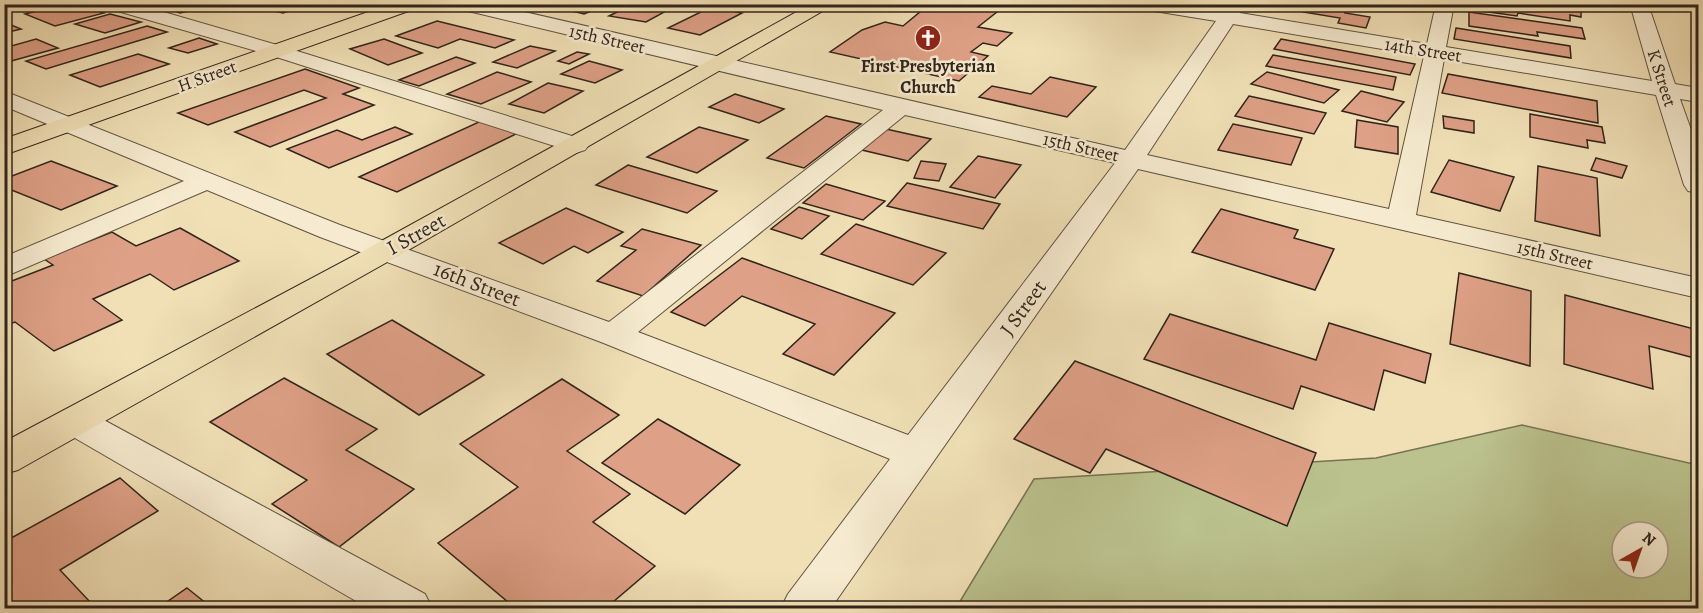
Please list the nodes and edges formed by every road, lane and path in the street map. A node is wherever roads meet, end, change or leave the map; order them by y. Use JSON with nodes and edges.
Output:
{"nodes":[{"id":1,"x":10,"y":4,"type":"edge"},
{"id":2,"x":114,"y":4,"type":"edge"},
{"id":3,"x":410,"y":4,"type":"edge"},
{"id":4,"x":464,"y":4,"type":"edge"},
{"id":5,"x":826,"y":4,"type":"edge"},
{"id":6,"x":1148,"y":4,"type":"edge"},
{"id":7,"x":1445,"y":4,"type":"edge"},
{"id":8,"x":1639,"y":4,"type":"edge"},
{"id":9,"x":4,"y":6,"type":"edge"},
{"id":10,"x":1232,"y":11,"type":"edge"},
{"id":11,"x":277,"y":51,"type":"junction"},
{"id":12,"x":1437,"y":53,"type":"junction"},
{"id":13,"x":719,"y":64,"type":"junction"},
{"id":14,"x":1666,"y":90,"type":"junction"},
{"id":15,"x":1698,"y":95,"type":"edge"},
{"id":16,"x":4,"y":98,"type":"edge"},
{"id":17,"x":901,"y":107,"type":"junction"},
{"id":18,"x":69,"y":125,"type":"junction"},
{"id":19,"x":576,"y":145,"type":"junction"},
{"id":20,"x":4,"y":148,"type":"edge"},
{"id":21,"x":1132,"y":159,"type":"junction"},
{"id":22,"x":206,"y":181,"type":"junction"},
{"id":23,"x":1698,"y":185,"type":"edge"},
{"id":24,"x":1401,"y":220,"type":"junction"},
{"id":25,"x":387,"y":250,"type":"junction"},
{"id":26,"x":4,"y":268,"type":"edge"},
{"id":27,"x":1698,"y":288,"type":"edge"},
{"id":28,"x":613,"y":335,"type":"junction"},
{"id":29,"x":75,"y":421,"type":"junction"},
{"id":30,"x":916,"y":454,"type":"junction"},
{"id":31,"x":4,"y":460,"type":"edge"},
{"id":32,"x":408,"y":609,"type":"edge"},
{"id":33,"x":806,"y":609,"type":"edge"}],
"edges":[{"from":1,"to":9,"type":"street"},
{"from":2,"to":11,"type":"street"},
{"from":3,"to":11,"type":"main road","name":"H Street"},
{"from":4,"to":13,"type":"street","name":"15th Street"},
{"from":5,"to":13,"type":"main road","name":"I Street"},
{"from":6,"to":10,"type":"street","name":"14th Street"},
{"from":7,"to":12,"type":"street"},
{"from":8,"to":14,"type":"street","name":"K Street"},
{"from":10,"to":12,"type":"street","name":"14th Street"},
{"from":10,"to":21,"type":"street","name":"J Street"},
{"from":11,"to":18,"type":"main road","name":"H Street"},
{"from":11,"to":19,"type":"street"},
{"from":12,"to":14,"type":"street","name":"14th Street"},
{"from":12,"to":24,"type":"street"},
{"from":13,"to":17,"type":"street","name":"15th Street"},
{"from":13,"to":19,"type":"main road","name":"I Street"},
{"from":14,"to":15,"type":"street","name":"14th Street"},
{"from":14,"to":23,"type":"street","name":"K Street"},
{"from":16,"to":18,"type":"street","name":"16th Street"},
{"from":17,"to":21,"type":"street","name":"15th Street"},
{"from":17,"to":28,"type":"street"},
{"from":18,"to":20,"type":"main road","name":"H Street"},
{"from":18,"to":22,"type":"street","name":"16th Street"},
{"from":19,"to":25,"type":"main road","name":"I Street"},
{"from":21,"to":24,"type":"street","name":"15th Street"},
{"from":21,"to":30,"type":"street","name":"J Street"},
{"from":22,"to":25,"type":"street","name":"16th Street"},
{"from":22,"to":26,"type":"street"},
{"from":24,"to":27,"type":"street","name":"15th Street"},
{"from":25,"to":28,"type":"street","name":"16th Street"},
{"from":25,"to":29,"type":"main road","name":"I Street"},
{"from":28,"to":30,"type":"street","name":"16th Street"},
{"from":29,"to":31,"type":"main road","name":"I Street"},
{"from":29,"to":32,"type":"street"},
{"from":30,"to":33,"type":"street","name":"J Street"}]}
